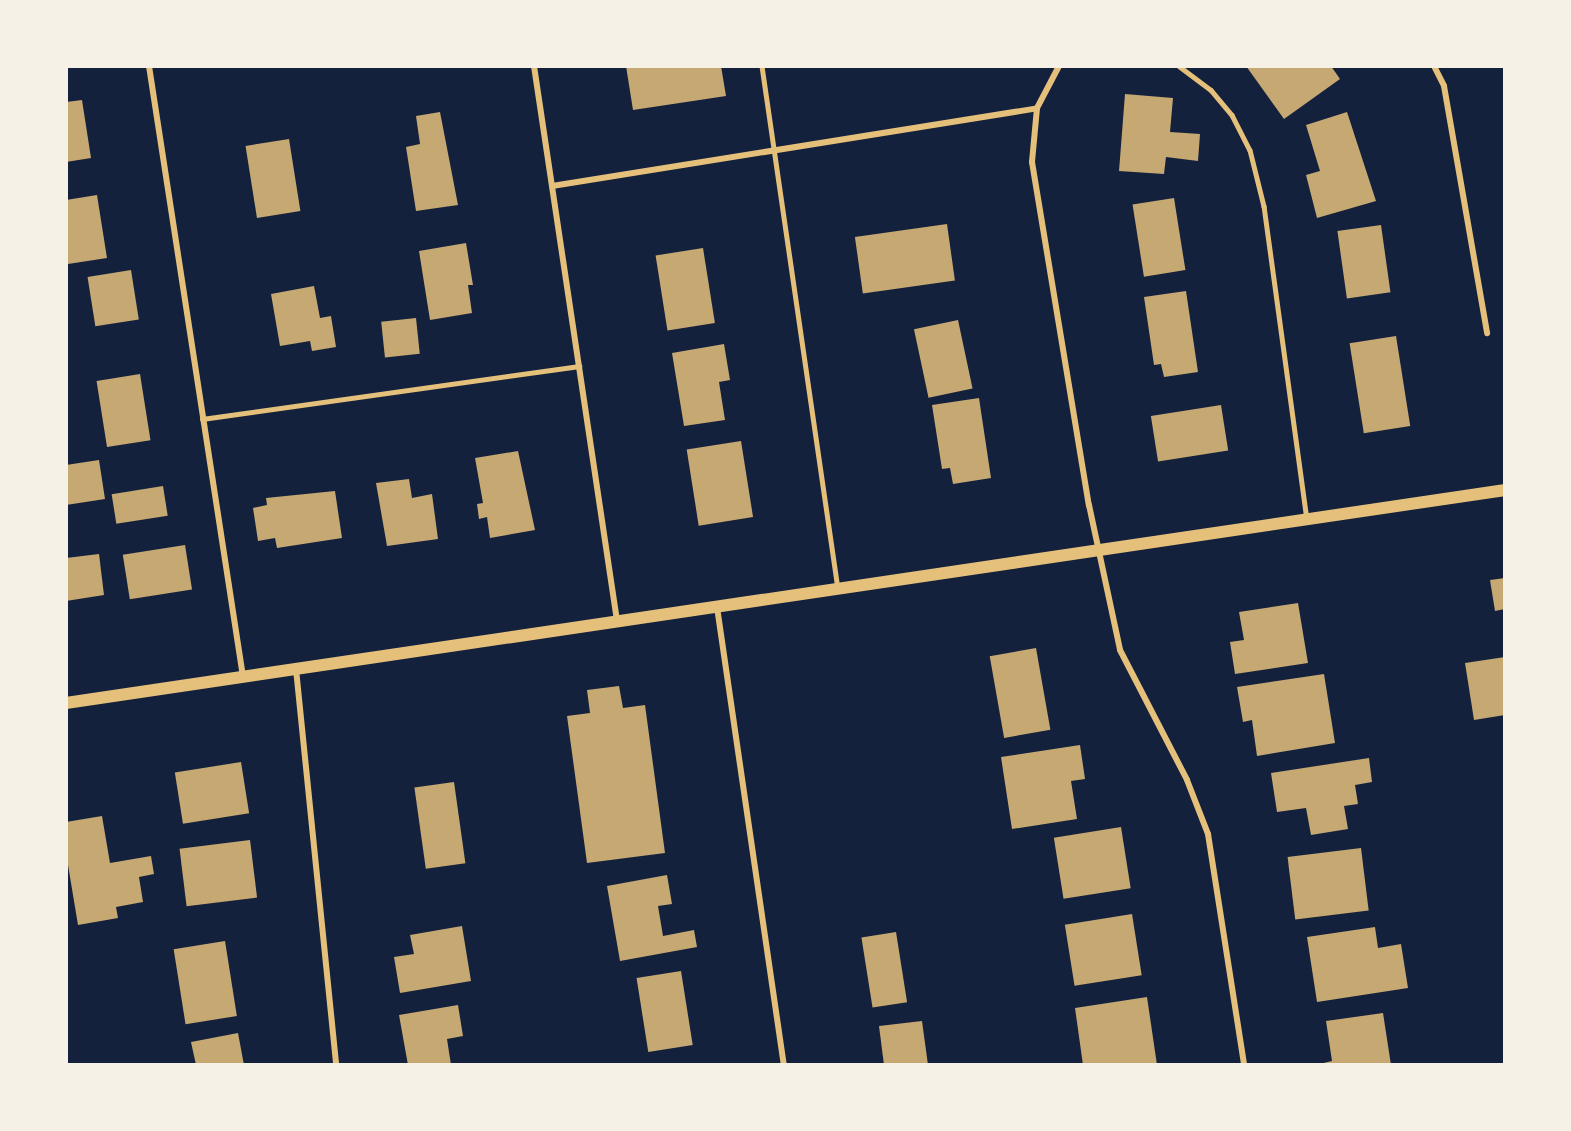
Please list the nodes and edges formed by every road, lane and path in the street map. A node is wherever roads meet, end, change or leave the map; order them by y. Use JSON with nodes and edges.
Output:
{"nodes":[{"id":1,"x":149,"y":66,"type":"edge"},
{"id":2,"x":534,"y":66,"type":"edge"},
{"id":3,"x":762,"y":66,"type":"edge"},
{"id":4,"x":1059,"y":66,"type":"edge"},
{"id":5,"x":1179,"y":66,"type":"edge"},
{"id":6,"x":1434,"y":66,"type":"edge"},
{"id":7,"x":1037,"y":108,"type":"junction"},
{"id":8,"x":775,"y":150,"type":"junction"},
{"id":9,"x":552,"y":186,"type":"junction"},
{"id":10,"x":1487,"y":333,"type":"dead end"},
{"id":11,"x":579,"y":366,"type":"junction"},
{"id":12,"x":202,"y":419,"type":"junction"},
{"id":13,"x":1505,"y":490,"type":"edge"},
{"id":14,"x":1307,"y":520,"type":"junction"},
{"id":15,"x":1098,"y":551,"type":"junction"},
{"id":16,"x":838,"y":589,"type":"junction"},
{"id":17,"x":717,"y":607,"type":"junction"},
{"id":18,"x":617,"y":621,"type":"junction"},
{"id":19,"x":296,"y":669,"type":"junction"},
{"id":20,"x":243,"y":677,"type":"junction"},
{"id":21,"x":66,"y":703,"type":"edge"},
{"id":22,"x":336,"y":1065,"type":"edge"},
{"id":23,"x":784,"y":1065,"type":"edge"},
{"id":24,"x":1244,"y":1065,"type":"edge"}],
"edges":[{"from":1,"to":12,"type":"street"},
{"from":2,"to":9,"type":"street"},
{"from":3,"to":8,"type":"lane"},
{"from":4,"to":7,"type":"street"},
{"from":5,"to":14,"type":"lane"},
{"from":6,"to":10,"type":"street"},
{"from":7,"to":8,"type":"street"},
{"from":7,"to":15,"type":"street"},
{"from":8,"to":9,"type":"street"},
{"from":8,"to":16,"type":"lane"},
{"from":9,"to":11,"type":"street"},
{"from":11,"to":12,"type":"lane"},
{"from":11,"to":18,"type":"street"},
{"from":12,"to":20,"type":"street"},
{"from":13,"to":14,"type":"main road"},
{"from":14,"to":15,"type":"main road"},
{"from":15,"to":16,"type":"main road"},
{"from":15,"to":24,"type":"street"},
{"from":16,"to":17,"type":"main road"},
{"from":17,"to":18,"type":"main road"},
{"from":17,"to":23,"type":"street"},
{"from":18,"to":19,"type":"main road"},
{"from":19,"to":20,"type":"main road"},
{"from":19,"to":22,"type":"street"},
{"from":20,"to":21,"type":"main road"}]}
